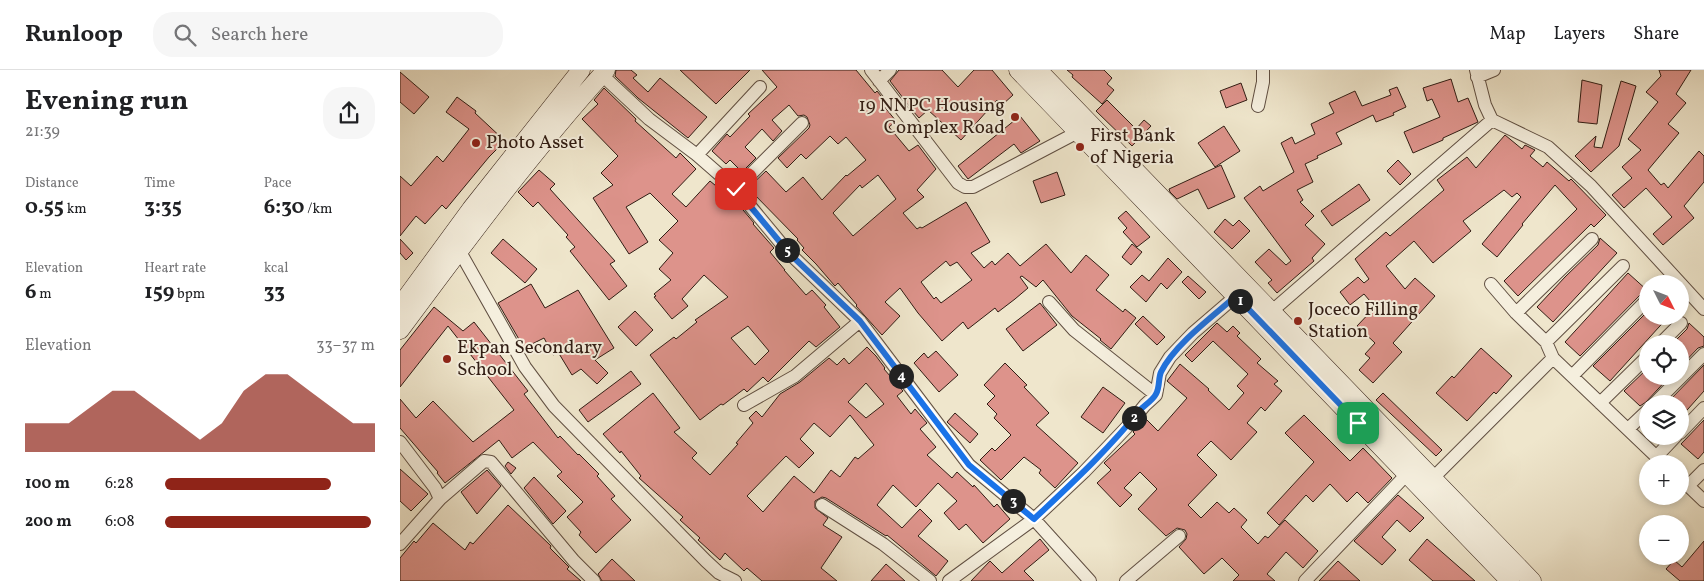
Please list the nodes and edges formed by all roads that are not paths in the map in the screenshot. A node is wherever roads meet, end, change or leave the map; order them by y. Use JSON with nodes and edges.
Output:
{"nodes":[{"id":1,"x":581,"y":70,"type":"edge"},
{"id":2,"x":871,"y":70,"type":"edge"},
{"id":3,"x":890,"y":70,"type":"edge"},
{"id":4,"x":1018,"y":70,"type":"edge"},
{"id":5,"x":1038,"y":70,"type":"edge"},
{"id":6,"x":1263,"y":70,"type":"edge"},
{"id":7,"x":1494,"y":70,"type":"edge"},
{"id":8,"x":604,"y":72,"type":"edge"},
{"id":9,"x":1477,"y":73,"type":"edge"},
{"id":10,"x":879,"y":80,"type":"junction"},
{"id":11,"x":760,"y":87,"type":"dead end"},
{"id":12,"x":1258,"y":106,"type":"dead end"},
{"id":13,"x":1492,"y":120,"type":"junction"},
{"id":14,"x":802,"y":123,"type":"dead end"},
{"id":15,"x":1078,"y":132,"type":"junction"},
{"id":16,"x":696,"y":154,"type":"junction"},
{"id":17,"x":736,"y":189,"type":"junction"},
{"id":18,"x":1592,"y":239,"type":"dead end"},
{"id":19,"x":459,"y":250,"type":"junction"},
{"id":20,"x":1623,"y":266,"type":"dead end"},
{"id":21,"x":1491,"y":284,"type":"dead end"},
{"id":22,"x":1236,"y":296,"type":"junction"},
{"id":23,"x":1049,"y":302,"type":"dead end"},
{"id":24,"x":400,"y":306,"type":"edge"},
{"id":25,"x":1639,"y":308,"type":"edge"},
{"id":26,"x":1704,"y":310,"type":"edge"},
{"id":27,"x":1272,"y":311,"type":"junction"},
{"id":28,"x":1516,"y":313,"type":"junction"},
{"id":29,"x":860,"y":321,"type":"junction"},
{"id":30,"x":1679,"y":325,"type":"edge"},
{"id":31,"x":400,"y":330,"type":"edge"},
{"id":32,"x":1669,"y":335,"type":"edge"},
{"id":33,"x":1546,"y":342,"type":"junction"},
{"id":34,"x":1704,"y":354,"type":"edge"},
{"id":35,"x":1553,"y":358,"type":"junction"},
{"id":36,"x":1639,"y":365,"type":"edge"},
{"id":37,"x":1572,"y":376,"type":"junction"},
{"id":38,"x":1156,"y":395,"type":"junction"},
{"id":39,"x":1663,"y":395,"type":"edge"},
{"id":40,"x":1600,"y":403,"type":"junction"},
{"id":41,"x":744,"y":405,"type":"dead end"},
{"id":42,"x":1704,"y":408,"type":"edge"},
{"id":43,"x":1639,"y":419,"type":"edge"},
{"id":44,"x":1689,"y":424,"type":"edge"},
{"id":45,"x":1628,"y":429,"type":"junction"},
{"id":46,"x":400,"y":442,"type":"edge"},
{"id":47,"x":1655,"y":455,"type":"edge"},
{"id":48,"x":1704,"y":470,"type":"edge"},
{"id":49,"x":1407,"y":474,"type":"junction"},
{"id":50,"x":1433,"y":478,"type":"junction"},
{"id":51,"x":1689,"y":479,"type":"edge"},
{"id":52,"x":1689,"y":487,"type":"edge"},
{"id":53,"x":440,"y":499,"type":"junction"},
{"id":54,"x":1704,"y":501,"type":"edge"},
{"id":55,"x":822,"y":505,"type":"dead end"},
{"id":56,"x":1034,"y":519,"type":"junction"},
{"id":57,"x":1179,"y":536,"type":"dead end"},
{"id":58,"x":400,"y":544,"type":"edge"},
{"id":59,"x":594,"y":581,"type":"edge"},
{"id":60,"x":735,"y":581,"type":"edge"},
{"id":61,"x":930,"y":581,"type":"edge"},
{"id":62,"x":948,"y":581,"type":"edge"},
{"id":63,"x":1090,"y":581,"type":"edge"},
{"id":64,"x":1126,"y":581,"type":"edge"},
{"id":65,"x":1304,"y":581,"type":"edge"},
{"id":66,"x":1510,"y":581,"type":"edge"},
{"id":67,"x":1532,"y":581,"type":"edge"}],
"edges":[{"from":1,"to":24,"type":"street"},
{"from":2,"to":10,"type":"street"},
{"from":3,"to":10,"type":"street"},
{"from":4,"to":15,"type":"street"},
{"from":5,"to":27,"type":"street"},
{"from":6,"to":12,"type":"street"},
{"from":7,"to":9,"type":"street"},
{"from":8,"to":16,"type":"street"},
{"from":8,"to":19,"type":"street"},
{"from":9,"to":13,"type":"street"},
{"from":10,"to":15,"type":"street"},
{"from":11,"to":16,"type":"street"},
{"from":13,"to":26,"type":"street"},
{"from":13,"to":27,"type":"street"},
{"from":14,"to":17,"type":"street"},
{"from":15,"to":22,"type":"street"},
{"from":16,"to":17,"type":"street"},
{"from":17,"to":29,"type":"street"},
{"from":18,"to":28,"type":"street"},
{"from":19,"to":31,"type":"street"},
{"from":19,"to":60,"type":"street"},
{"from":20,"to":33,"type":"street"},
{"from":21,"to":28,"type":"street"},
{"from":22,"to":38,"type":"street"},
{"from":22,"to":49,"type":"street"},
{"from":23,"to":38,"type":"street"},
{"from":25,"to":37,"type":"street"},
{"from":27,"to":50,"type":"street"},
{"from":28,"to":33,"type":"street"},
{"from":29,"to":41,"type":"street"},
{"from":29,"to":56,"type":"street"},
{"from":30,"to":32,"type":"street"},
{"from":33,"to":35,"type":"street"},
{"from":34,"to":39,"type":"street"},
{"from":35,"to":37,"type":"street"},
{"from":35,"to":50,"type":"street"},
{"from":36,"to":40,"type":"street"},
{"from":37,"to":40,"type":"street"},
{"from":38,"to":56,"type":"street"},
{"from":40,"to":45,"type":"street"},
{"from":42,"to":44,"type":"street"},
{"from":43,"to":45,"type":"street"},
{"from":45,"to":47,"type":"street"},
{"from":46,"to":53,"type":"street"},
{"from":48,"to":51,"type":"street"},
{"from":49,"to":65,"type":"street"},
{"from":49,"to":66,"type":"street"},
{"from":50,"to":67,"type":"street"},
{"from":52,"to":54,"type":"street"},
{"from":53,"to":58,"type":"street"},
{"from":53,"to":59,"type":"street"},
{"from":55,"to":61,"type":"street"},
{"from":56,"to":62,"type":"street"},
{"from":56,"to":63,"type":"street"},
{"from":57,"to":64,"type":"street"}]}
